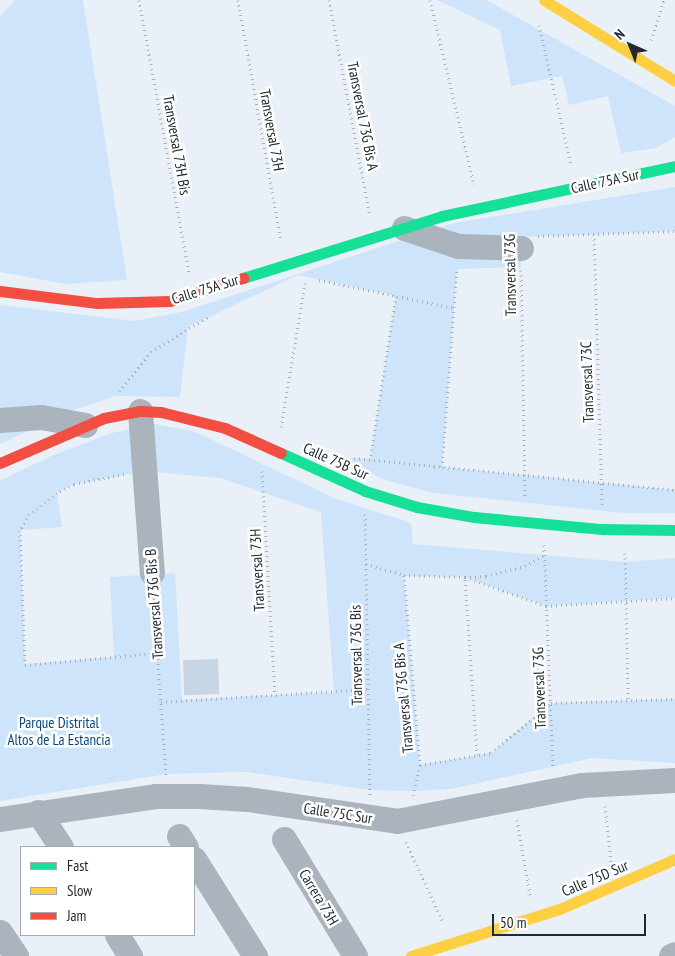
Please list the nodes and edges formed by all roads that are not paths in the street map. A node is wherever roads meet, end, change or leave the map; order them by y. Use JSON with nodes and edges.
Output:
{"nodes":[{"id":1,"x":544,"y":0,"type":"edge"},
{"id":2,"x":675,"y":81,"type":"edge"},
{"id":3,"x":675,"y":161,"type":"edge"},
{"id":4,"x":675,"y":166,"type":"edge"},
{"id":5,"x":660,"y":170,"type":"junction"},
{"id":6,"x":404,"y":228,"type":"junction"},
{"id":7,"x":520,"y":242,"type":"road end"},
{"id":8,"x":0,"y":291,"type":"edge"},
{"id":9,"x":140,"y":411,"type":"junction"},
{"id":10,"x":0,"y":420,"type":"edge"},
{"id":11,"x":94,"y":421,"type":"junction"},
{"id":12,"x":0,"y":463,"type":"edge"},
{"id":13,"x":675,"y":530,"type":"edge"},
{"id":14,"x":152,"y":573,"type":"road end"},
{"id":15,"x":675,"y":780,"type":"edge"},
{"id":16,"x":38,"y":812,"type":"junction"},
{"id":17,"x":0,"y":819,"type":"edge"},
{"id":18,"x":284,"y":838,"type":"dead end"},
{"id":19,"x":60,"y":846,"type":"edge"},
{"id":20,"x":675,"y":859,"type":"edge"},
{"id":21,"x":195,"y":861,"type":"edge"},
{"id":22,"x":0,"y":932,"type":"edge"},
{"id":23,"x":118,"y":936,"type":"edge"},
{"id":24,"x":675,"y":954,"type":"edge"},
{"id":25,"x":16,"y":956,"type":"edge"},
{"id":26,"x":130,"y":956,"type":"edge"},
{"id":27,"x":255,"y":956,"type":"edge"},
{"id":28,"x":355,"y":956,"type":"edge"},
{"id":29,"x":411,"y":956,"type":"edge"},
{"id":30,"x":672,"y":956,"type":"edge"}],
"edges":[{"from":1,"to":2,"type":"street"},
{"from":3,"to":5,"type":"street","name":"Calle 75A Sur"},
{"from":4,"to":5,"type":"street","name":"Calle 75A Sur"},
{"from":5,"to":6,"type":"street","name":"Calle 75A Sur"},
{"from":6,"to":7,"type":"street"},
{"from":6,"to":8,"type":"street","name":"Calle 75A Sur"},
{"from":9,"to":11,"type":"street","name":"Calle 75B Sur"},
{"from":9,"to":13,"type":"street","name":"Calle 75B Sur"},
{"from":9,"to":14,"type":"street","name":"Transversal 73G Bis B"},
{"from":10,"to":11,"type":"street"},
{"from":11,"to":12,"type":"street","name":"Calle 75B Sur"},
{"from":15,"to":16,"type":"street","name":"Calle 75C Sur"},
{"from":16,"to":17,"type":"street","name":"Calle 75C Sur"},
{"from":16,"to":19,"type":"street"},
{"from":18,"to":28,"type":"street","name":"Carrera 73H"},
{"from":20,"to":29,"type":"street","name":"Calle 75D Sur"},
{"from":21,"to":27,"type":"street"},
{"from":22,"to":25,"type":"street"},
{"from":23,"to":26,"type":"street"},
{"from":24,"to":30,"type":"street"}]}
